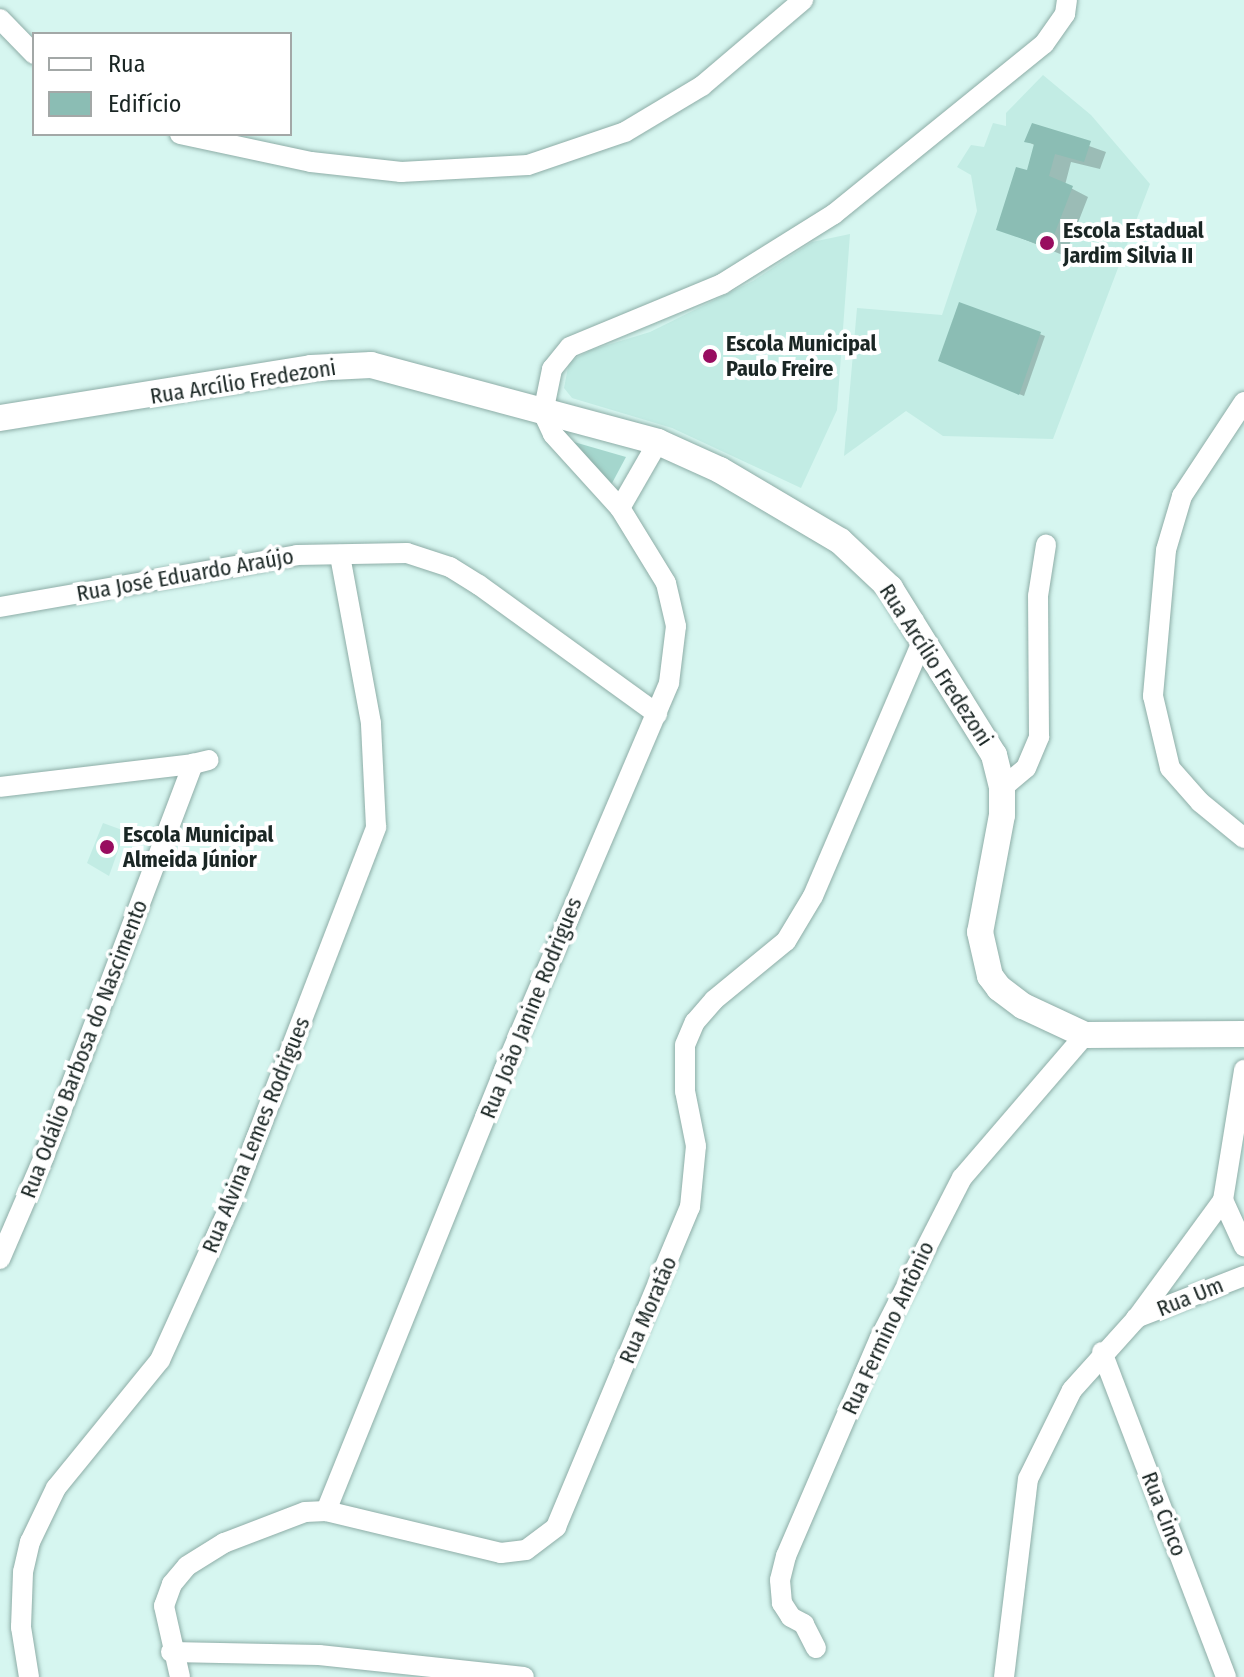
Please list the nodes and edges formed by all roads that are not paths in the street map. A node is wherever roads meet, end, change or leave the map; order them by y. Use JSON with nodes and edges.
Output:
{"nodes":[{"id":1,"x":803,"y":0,"type":"edge"},
{"id":2,"x":1067,"y":0,"type":"edge"},
{"id":3,"x":0,"y":19,"type":"edge"},
{"id":4,"x":32,"y":52,"type":"edge"},
{"id":5,"x":189,"y":136,"type":"edge"},
{"id":6,"x":1244,"y":402,"type":"edge"},
{"id":7,"x":543,"y":413,"type":"junction"},
{"id":8,"x":0,"y":418,"type":"edge"},
{"id":9,"x":658,"y":442,"type":"junction"},
{"id":10,"x":620,"y":508,"type":"junction"},
{"id":11,"x":1046,"y":545,"type":"dead end"},
{"id":12,"x":340,"y":555,"type":"junction"},
{"id":13,"x":0,"y":607,"type":"edge"},
{"id":14,"x":922,"y":642,"type":"junction"},
{"id":15,"x":657,"y":714,"type":"junction"},
{"id":16,"x":0,"y":787,"type":"edge"},
{"id":17,"x":1002,"y":788,"type":"junction"},
{"id":18,"x":1244,"y":838,"type":"edge"},
{"id":19,"x":1244,"y":1034,"type":"edge"},
{"id":20,"x":1085,"y":1035,"type":"junction"},
{"id":21,"x":1244,"y":1070,"type":"edge"},
{"id":22,"x":1223,"y":1200,"type":"junction"},
{"id":23,"x":1244,"y":1246,"type":"edge"},
{"id":24,"x":0,"y":1259,"type":"edge"},
{"id":25,"x":1244,"y":1276,"type":"edge"},
{"id":26,"x":1136,"y":1319,"type":"junction"},
{"id":27,"x":1102,"y":1352,"type":"junction"},
{"id":28,"x":326,"y":1511,"type":"junction"},
{"id":29,"x":816,"y":1648,"type":"dead end"},
{"id":30,"x":171,"y":1652,"type":"junction"},
{"id":31,"x":469,"y":1673,"type":"edge"},
{"id":32,"x":29,"y":1677,"type":"edge"},
{"id":33,"x":180,"y":1677,"type":"edge"},
{"id":34,"x":524,"y":1677,"type":"edge"},
{"id":35,"x":1004,"y":1677,"type":"edge"},
{"id":36,"x":1226,"y":1677,"type":"edge"}],
"edges":[{"from":1,"to":5,"type":"street"},
{"from":2,"to":7,"type":"street"},
{"from":3,"to":4,"type":"street"},
{"from":6,"to":18,"type":"street"},
{"from":7,"to":8,"type":"street","name":"Rua Arcílio Fredezoni"},
{"from":7,"to":9,"type":"street","name":"Rua Arcílio Fredezoni"},
{"from":7,"to":10,"type":"street","name":"Rua João Janine Rodrigues"},
{"from":9,"to":10,"type":"street"},
{"from":9,"to":14,"type":"street","name":"Rua Arcílio Fredezoni"},
{"from":10,"to":15,"type":"street","name":"Rua João Janine Rodrigues"},
{"from":11,"to":17,"type":"street"},
{"from":12,"to":13,"type":"street","name":"Rua José Eduardo Araújo"},
{"from":12,"to":15,"type":"street","name":"Rua José Eduardo Araújo"},
{"from":12,"to":32,"type":"street","name":"Rua Alvina Lemes Rodrigues"},
{"from":14,"to":17,"type":"street","name":"Rua Arcílio Fredezoni"},
{"from":14,"to":28,"type":"street","name":"Rua Moratão"},
{"from":15,"to":28,"type":"street","name":"Rua João Janine Rodrigues"},
{"from":16,"to":24,"type":"street","name":"Rua Odálio Barbosa do Nascimento"},
{"from":17,"to":20,"type":"street","name":"Rua Arcílio Fredezoni"},
{"from":19,"to":20,"type":"street","name":"Rua Arcílio Fredezoni"},
{"from":20,"to":29,"type":"street","name":"Rua Fermino Antônio"},
{"from":21,"to":22,"type":"street"},
{"from":22,"to":23,"type":"street"},
{"from":22,"to":26,"type":"street"},
{"from":25,"to":26,"type":"street","name":"Rua Um"},
{"from":26,"to":27,"type":"street"},
{"from":27,"to":35,"type":"street"},
{"from":27,"to":36,"type":"street","name":"Rua Cinco"},
{"from":28,"to":30,"type":"street","name":"Rua Moratão"},
{"from":30,"to":31,"type":"street"},
{"from":30,"to":33,"type":"street","name":"Rua Moratão"},
{"from":31,"to":34,"type":"street"}]}
